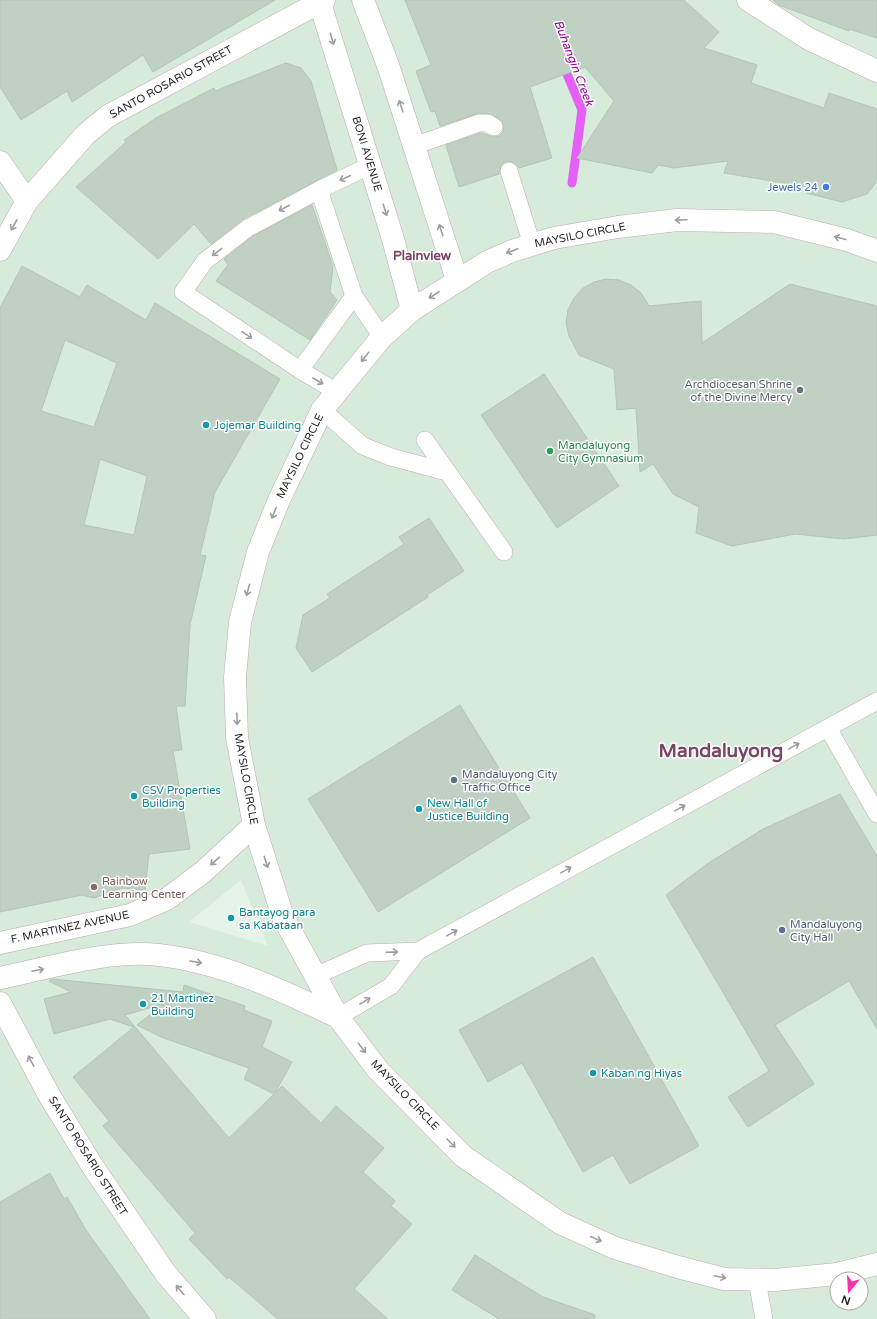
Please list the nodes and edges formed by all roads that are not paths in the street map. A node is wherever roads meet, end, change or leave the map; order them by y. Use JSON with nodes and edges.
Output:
{"nodes":[{"id":1,"x":363,"y":0,"type":"edge"},
{"id":2,"x":748,"y":0,"type":"edge"},
{"id":3,"x":321,"y":1,"type":"edge"},
{"id":4,"x":877,"y":71,"type":"edge"},
{"id":5,"x":494,"y":127,"type":"dead end"},
{"id":6,"x":414,"y":146,"type":"junction"},
{"id":7,"x":0,"y":162,"type":"edge"},
{"id":8,"x":371,"y":165,"type":"junction"},
{"id":9,"x":509,"y":171,"type":"dead end"},
{"id":10,"x":319,"y":190,"type":"junction"},
{"id":11,"x":27,"y":201,"type":"junction"},
{"id":12,"x":532,"y":245,"type":"junction"},
{"id":13,"x":0,"y":250,"type":"edge"},
{"id":14,"x":877,"y":252,"type":"edge"},
{"id":15,"x":457,"y":280,"type":"junction"},
{"id":16,"x":354,"y":296,"type":"junction"},
{"id":17,"x":412,"y":310,"type":"junction"},
{"id":18,"x":382,"y":337,"type":"junction"},
{"id":19,"x":300,"y":370,"type":"junction"},
{"id":20,"x":337,"y":392,"type":"junction"},
{"id":21,"x":322,"y":410,"type":"junction"},
{"id":22,"x":425,"y":440,"type":"dead end"},
{"id":23,"x":447,"y":472,"type":"junction"},
{"id":24,"x":504,"y":552,"type":"dead end"},
{"id":25,"x":877,"y":701,"type":"edge"},
{"id":26,"x":828,"y":728,"type":"junction"},
{"id":27,"x":877,"y":814,"type":"edge"},
{"id":28,"x":254,"y":825,"type":"junction"},
{"id":29,"x":0,"y":943,"type":"edge"},
{"id":30,"x":418,"y":951,"type":"junction"},
{"id":31,"x":315,"y":976,"type":"junction"},
{"id":32,"x":0,"y":978,"type":"edge"},
{"id":33,"x":0,"y":1003,"type":"edge"},
{"id":34,"x":338,"y":1017,"type":"junction"},
{"id":35,"x":877,"y":1264,"type":"edge"},
{"id":36,"x":757,"y":1280,"type":"junction"},
{"id":37,"x":205,"y":1319,"type":"edge"},
{"id":38,"x":764,"y":1319,"type":"edge"}],
"edges":[{"from":6,"to":1,"type":"main road","one_way":true},
{"from":2,"to":4,"type":"main road"},
{"from":3,"to":8,"type":"main road","name":"BONI AVENUE","one_way":true},
{"from":3,"to":11,"type":"main road","name":"SANTO ROSARIO STREET"},
{"from":5,"to":6,"type":"lane"},
{"from":15,"to":6,"type":"main road","one_way":true},
{"from":7,"to":11,"type":"main road"},
{"from":8,"to":10,"type":"lane","one_way":true},
{"from":8,"to":17,"type":"main road","name":"BONI AVENUE","one_way":true},
{"from":9,"to":12,"type":"lane"},
{"from":10,"to":16,"type":"lane"},
{"from":10,"to":19,"type":"lane","one_way":true},
{"from":11,"to":13,"type":"main road","name":"SANTO ROSARIO STREET","one_way":true},
{"from":14,"to":12,"type":"main road","name":"MAYSILO CIRCLE","one_way":true},
{"from":12,"to":15,"type":"main road","name":"MAYSILO CIRCLE","one_way":true},
{"from":15,"to":17,"type":"main road","name":"MAYSILO CIRCLE","one_way":true},
{"from":16,"to":18,"type":"lane"},
{"from":16,"to":19,"type":"lane"},
{"from":17,"to":18,"type":"main road","name":"MAYSILO CIRCLE"},
{"from":18,"to":20,"type":"main road","name":"MAYSILO CIRCLE","one_way":true},
{"from":19,"to":20,"type":"lane","one_way":true},
{"from":20,"to":21,"type":"main road","name":"MAYSILO CIRCLE"},
{"from":21,"to":23,"type":"lane"},
{"from":21,"to":28,"type":"main road","name":"MAYSILO CIRCLE","one_way":true},
{"from":22,"to":23,"type":"lane"},
{"from":23,"to":24,"type":"lane"},
{"from":25,"to":26,"type":"lane"},
{"from":26,"to":27,"type":"lane"},
{"from":30,"to":26,"type":"lane","one_way":true},
{"from":28,"to":29,"type":"main road","name":"F. MARTINEZ AVENUE","one_way":true},
{"from":28,"to":31,"type":"main road","name":"MAYSILO CIRCLE","one_way":true},
{"from":31,"to":30,"type":"lane","one_way":true},
{"from":34,"to":30,"type":"lane","one_way":true},
{"from":31,"to":34,"type":"main road","name":"MAYSILO CIRCLE"},
{"from":32,"to":34,"type":"main road","one_way":true},
{"from":37,"to":33,"type":"main road","name":"SANTO ROSARIO STREET","one_way":true},
{"from":34,"to":36,"type":"main road","name":"MAYSILO CIRCLE","one_way":true},
{"from":35,"to":36,"type":"main road","name":"MAYSILO CIRCLE"},
{"from":36,"to":38,"type":"lane"}]}
